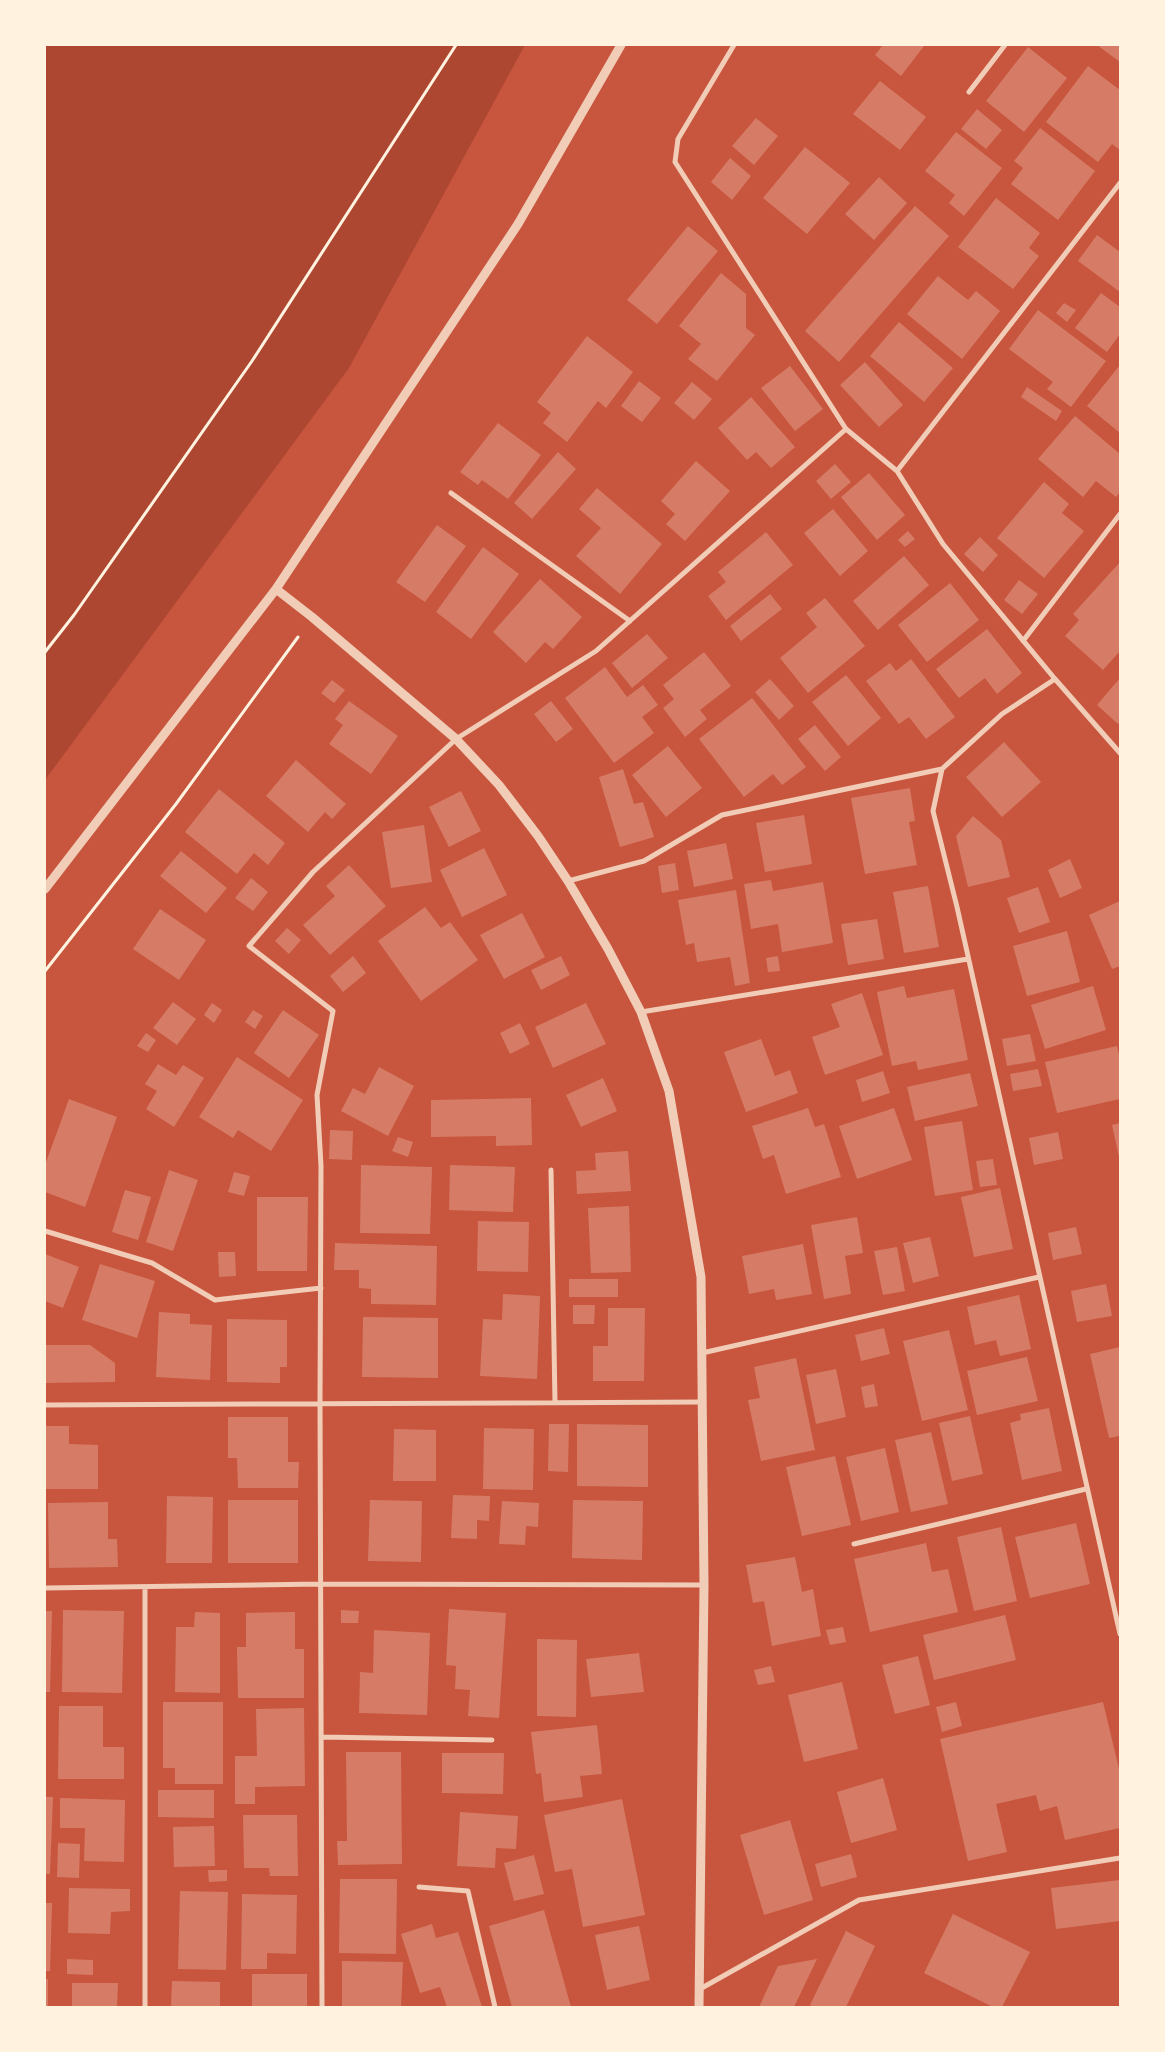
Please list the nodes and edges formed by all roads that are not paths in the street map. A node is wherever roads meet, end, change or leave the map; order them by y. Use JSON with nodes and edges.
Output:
{"nodes":[{"id":1,"x":621,"y":45,"type":"edge"},
{"id":2,"x":734,"y":45,"type":"edge"},
{"id":3,"x":1006,"y":45,"type":"edge"},
{"id":4,"x":969,"y":92,"type":"dead end"},
{"id":5,"x":1120,"y":183,"type":"edge"},
{"id":6,"x":846,"y":429,"type":"junction"},
{"id":7,"x":897,"y":471,"type":"junction"},
{"id":8,"x":451,"y":493,"type":"dead end"},
{"id":9,"x":1120,"y":514,"type":"edge"},
{"id":10,"x":276,"y":589,"type":"junction"},
{"id":11,"x":630,"y":621,"type":"junction"},
{"id":12,"x":1023,"y":640,"type":"junction"},
{"id":13,"x":1055,"y":679,"type":"junction"},
{"id":14,"x":456,"y":739,"type":"junction"},
{"id":15,"x":1120,"y":753,"type":"edge"},
{"id":16,"x":942,"y":769,"type":"junction"},
{"id":17,"x":568,"y":881,"type":"junction"},
{"id":18,"x":45,"y":889,"type":"edge"},
{"id":19,"x":968,"y":959,"type":"junction"},
{"id":20,"x":641,"y":1012,"type":"junction"},
{"id":21,"x":551,"y":1170,"type":"dead end"},
{"id":22,"x":45,"y":1231,"type":"edge"},
{"id":23,"x":1039,"y":1277,"type":"junction"},
{"id":24,"x":321,"y":1288,"type":"junction"},
{"id":25,"x":702,"y":1353,"type":"junction"},
{"id":26,"x":320,"y":1402,"type":"junction"},
{"id":27,"x":555,"y":1402,"type":"junction"},
{"id":28,"x":702,"y":1402,"type":"junction"},
{"id":29,"x":45,"y":1404,"type":"edge"},
{"id":30,"x":1086,"y":1489,"type":"junction"},
{"id":31,"x":854,"y":1544,"type":"dead end"},
{"id":32,"x":320,"y":1584,"type":"junction"},
{"id":33,"x":704,"y":1585,"type":"junction"},
{"id":34,"x":145,"y":1587,"type":"junction"},
{"id":35,"x":45,"y":1588,"type":"edge"},
{"id":36,"x":1120,"y":1634,"type":"edge"},
{"id":37,"x":322,"y":1737,"type":"junction"},
{"id":38,"x":492,"y":1740,"type":"dead end"},
{"id":39,"x":1120,"y":1858,"type":"edge"},
{"id":40,"x":419,"y":1887,"type":"dead end"},
{"id":41,"x":700,"y":1989,"type":"junction"},
{"id":42,"x":145,"y":2007,"type":"edge"},
{"id":43,"x":322,"y":2007,"type":"edge"},
{"id":44,"x":495,"y":2007,"type":"edge"},
{"id":45,"x":699,"y":2007,"type":"edge"}],
"edges":[{"from":1,"to":10,"type":"street"},
{"from":2,"to":6,"type":"street"},
{"from":3,"to":4,"type":"street"},
{"from":5,"to":7,"type":"street"},
{"from":6,"to":7,"type":"street"},
{"from":6,"to":11,"type":"street"},
{"from":7,"to":12,"type":"street"},
{"from":8,"to":11,"type":"street"},
{"from":9,"to":12,"type":"street"},
{"from":10,"to":14,"type":"street"},
{"from":10,"to":18,"type":"street"},
{"from":11,"to":14,"type":"street"},
{"from":12,"to":13,"type":"street"},
{"from":13,"to":15,"type":"street"},
{"from":13,"to":16,"type":"street"},
{"from":14,"to":17,"type":"street"},
{"from":14,"to":24,"type":"street"},
{"from":16,"to":17,"type":"street"},
{"from":16,"to":19,"type":"street"},
{"from":17,"to":20,"type":"street"},
{"from":19,"to":20,"type":"street"},
{"from":19,"to":23,"type":"street"},
{"from":20,"to":25,"type":"street"},
{"from":21,"to":27,"type":"street"},
{"from":22,"to":24,"type":"street"},
{"from":23,"to":25,"type":"street"},
{"from":23,"to":30,"type":"street"},
{"from":24,"to":26,"type":"street"},
{"from":25,"to":28,"type":"street"},
{"from":26,"to":27,"type":"street"},
{"from":26,"to":29,"type":"street"},
{"from":26,"to":32,"type":"street"},
{"from":27,"to":28,"type":"street"},
{"from":28,"to":33,"type":"street"},
{"from":30,"to":31,"type":"street"},
{"from":30,"to":36,"type":"street"},
{"from":32,"to":33,"type":"street"},
{"from":32,"to":34,"type":"street"},
{"from":32,"to":37,"type":"street"},
{"from":33,"to":41,"type":"street"},
{"from":34,"to":35,"type":"street"},
{"from":34,"to":42,"type":"street"},
{"from":37,"to":38,"type":"street"},
{"from":37,"to":43,"type":"street"},
{"from":39,"to":41,"type":"street"},
{"from":40,"to":44,"type":"street"},
{"from":41,"to":45,"type":"street"}]}
